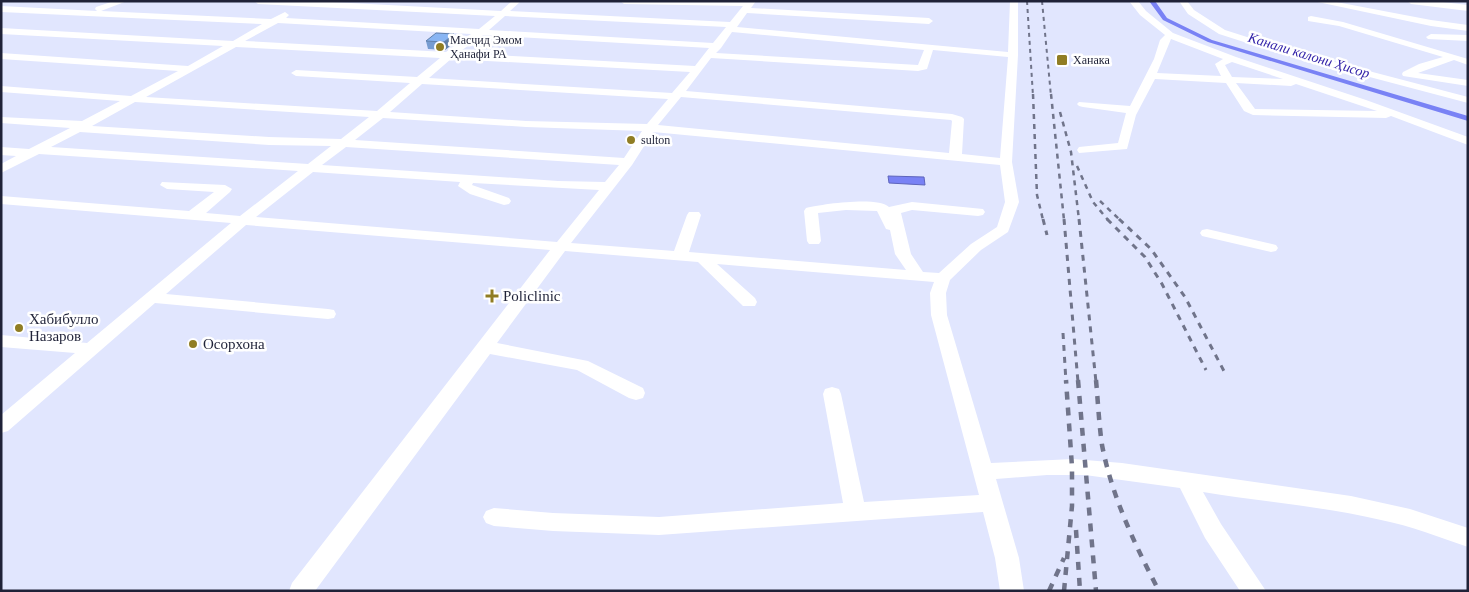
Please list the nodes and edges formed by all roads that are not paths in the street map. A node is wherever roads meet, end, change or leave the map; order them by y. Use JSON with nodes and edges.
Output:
{"nodes":[{"id":1,"x":123,"y":1,"type":"edge"},
{"id":2,"x":258,"y":1,"type":"edge"},
{"id":3,"x":517,"y":1,"type":"edge"},
{"id":4,"x":624,"y":1,"type":"edge"},
{"id":5,"x":1014,"y":1,"type":"edge"},
{"id":6,"x":1132,"y":1,"type":"edge"},
{"id":7,"x":1183,"y":1,"type":"edge"},
{"id":8,"x":1317,"y":1,"type":"edge"},
{"id":9,"x":1411,"y":1,"type":"edge"},
{"id":10,"x":306,"y":3,"type":"edge"},
{"id":11,"x":1422,"y":3,"type":"junction"},
{"id":12,"x":749,"y":5,"type":"edge"},
{"id":13,"x":1468,"y":8,"type":"edge"},
{"id":14,"x":1,"y":9,"type":"edge"},
{"id":15,"x":88,"y":13,"type":"junction"},
{"id":16,"x":503,"y":14,"type":"junction"},
{"id":17,"x":1468,"y":15,"type":"edge"},
{"id":18,"x":1311,"y":19,"type":"dead end"},
{"id":19,"x":274,"y":21,"type":"junction"},
{"id":20,"x":930,"y":21,"type":"dead end"},
{"id":21,"x":733,"y":27,"type":"junction"},
{"id":22,"x":1468,"y":28,"type":"edge"},
{"id":23,"x":1,"y":31,"type":"edge"},
{"id":24,"x":482,"y":32,"type":"junction"},
{"id":25,"x":39,"y":33,"type":"junction"},
{"id":26,"x":1170,"y":35,"type":"junction"},
{"id":27,"x":1431,"y":37,"type":"dead end"},
{"id":28,"x":1468,"y":38,"type":"edge"},
{"id":29,"x":16,"y":41,"type":"dead end"},
{"id":30,"x":234,"y":44,"type":"junction"},
{"id":31,"x":930,"y":48,"type":"junction"},
{"id":32,"x":713,"y":51,"type":"junction"},
{"id":33,"x":450,"y":55,"type":"junction"},
{"id":34,"x":1013,"y":55,"type":"junction"},
{"id":35,"x":1,"y":56,"type":"edge"},
{"id":36,"x":1454,"y":57,"type":"junction"},
{"id":37,"x":1232,"y":59,"type":"junction"},
{"id":38,"x":1468,"y":62,"type":"edge"},
{"id":39,"x":190,"y":69,"type":"junction"},
{"id":40,"x":697,"y":69,"type":"junction"},
{"id":41,"x":296,"y":73,"type":"dead end"},
{"id":42,"x":1151,"y":76,"type":"junction"},
{"id":43,"x":1231,"y":80,"type":"junction"},
{"id":44,"x":420,"y":82,"type":"junction"},
{"id":45,"x":1304,"y":82,"type":"junction"},
{"id":46,"x":1468,"y":83,"type":"edge"},
{"id":47,"x":1,"y":89,"type":"edge"},
{"id":48,"x":676,"y":95,"type":"junction"},
{"id":49,"x":132,"y":99,"type":"junction"},
{"id":50,"x":1468,"y":100,"type":"edge"},
{"id":51,"x":1083,"y":104,"type":"dead end"},
{"id":52,"x":1133,"y":110,"type":"junction"},
{"id":53,"x":381,"y":114,"type":"junction"},
{"id":54,"x":1396,"y":114,"type":"junction"},
{"id":55,"x":1,"y":120,"type":"edge"},
{"id":56,"x":79,"y":127,"type":"junction"},
{"id":57,"x":650,"y":128,"type":"junction"},
{"id":58,"x":1468,"y":140,"type":"edge"},
{"id":59,"x":345,"y":143,"type":"junction"},
{"id":60,"x":1083,"y":150,"type":"dead end"},
{"id":61,"x":1,"y":151,"type":"edge"},
{"id":62,"x":33,"y":152,"type":"junction"},
{"id":63,"x":955,"y":158,"type":"junction"},
{"id":64,"x":628,"y":162,"type":"junction"},
{"id":65,"x":1006,"y":162,"type":"junction"},
{"id":66,"x":311,"y":168,"type":"junction"},
{"id":67,"x":1,"y":169,"type":"edge"},
{"id":68,"x":469,"y":179,"type":"junction"},
{"id":69,"x":167,"y":185,"type":"dead end"},
{"id":70,"x":608,"y":186,"type":"junction"},
{"id":71,"x":1,"y":200,"type":"edge"},
{"id":72,"x":504,"y":202,"type":"dead end"},
{"id":73,"x":978,"y":212,"type":"dead end"},
{"id":74,"x":694,"y":215,"type":"dead end"},
{"id":75,"x":190,"y":217,"type":"junction"},
{"id":76,"x":242,"y":221,"type":"junction"},
{"id":77,"x":897,"y":229,"type":"junction"},
{"id":78,"x":1207,"y":233,"type":"dead end"},
{"id":79,"x":814,"y":241,"type":"dead end"},
{"id":80,"x":561,"y":246,"type":"junction"},
{"id":81,"x":1270,"y":248,"type":"dead end"},
{"id":82,"x":680,"y":256,"type":"junction"},
{"id":83,"x":702,"y":258,"type":"junction"},
{"id":84,"x":918,"y":276,"type":"junction"},
{"id":85,"x":943,"y":278,"type":"junction"},
{"id":86,"x":150,"y":298,"type":"junction"},
{"id":87,"x":750,"y":302,"type":"dead end"},
{"id":88,"x":328,"y":314,"type":"dead end"},
{"id":89,"x":1,"y":340,"type":"edge"},
{"id":90,"x":485,"y":347,"type":"junction"},
{"id":91,"x":90,"y":349,"type":"junction"},
{"id":92,"x":636,"y":393,"type":"dead end"},
{"id":93,"x":832,"y":394,"type":"dead end"},
{"id":94,"x":1,"y":426,"type":"edge"},
{"id":95,"x":983,"y":472,"type":"junction"},
{"id":96,"x":1187,"y":482,"type":"junction"},
{"id":97,"x":990,"y":503,"type":"junction"},
{"id":98,"x":855,"y":511,"type":"junction"},
{"id":99,"x":494,"y":517,"type":"dead end"},
{"id":100,"x":1468,"y":538,"type":"edge"},
{"id":101,"x":300,"y":591,"type":"edge"},
{"id":102,"x":1012,"y":591,"type":"edge"},
{"id":103,"x":1254,"y":591,"type":"edge"}],
"edges":[{"from":1,"to":15,"type":"street"},
{"from":2,"to":10,"type":"street"},
{"from":3,"to":16,"type":"street"},
{"from":4,"to":12,"type":"street"},
{"from":5,"to":34,"type":"street"},
{"from":6,"to":26,"type":"street"},
{"from":7,"to":50,"type":"street"},
{"from":8,"to":22,"type":"street"},
{"from":9,"to":11,"type":"street"},
{"from":10,"to":16,"type":"street"},
{"from":10,"to":19,"type":"street"},
{"from":11,"to":13,"type":"street"},
{"from":11,"to":17,"type":"street"},
{"from":12,"to":20,"type":"street"},
{"from":12,"to":21,"type":"street"},
{"from":14,"to":15,"type":"street"},
{"from":15,"to":19,"type":"street"},
{"from":15,"to":25,"type":"street"},
{"from":16,"to":21,"type":"street"},
{"from":16,"to":24,"type":"street"},
{"from":18,"to":36,"type":"street"},
{"from":19,"to":24,"type":"street"},
{"from":19,"to":30,"type":"street"},
{"from":21,"to":31,"type":"street"},
{"from":21,"to":32,"type":"street"},
{"from":23,"to":25,"type":"street"},
{"from":24,"to":32,"type":"street"},
{"from":24,"to":33,"type":"street"},
{"from":25,"to":29,"type":"street"},
{"from":25,"to":30,"type":"street"},
{"from":26,"to":37,"type":"street"},
{"from":26,"to":42,"type":"street"},
{"from":27,"to":28,"type":"street"},
{"from":30,"to":33,"type":"street"},
{"from":30,"to":39,"type":"street"},
{"from":31,"to":32,"type":"street"},
{"from":31,"to":34,"type":"street"},
{"from":32,"to":40,"type":"street"},
{"from":33,"to":40,"type":"street"},
{"from":33,"to":44,"type":"street"},
{"from":34,"to":65,"type":"street"},
{"from":35,"to":39,"type":"street"},
{"from":36,"to":38,"type":"street"},
{"from":36,"to":46,"type":"street"},
{"from":37,"to":43,"type":"street"},
{"from":37,"to":45,"type":"street"},
{"from":39,"to":49,"type":"street"},
{"from":40,"to":48,"type":"street"},
{"from":41,"to":44,"type":"street"},
{"from":42,"to":43,"type":"street"},
{"from":42,"to":52,"type":"street"},
{"from":43,"to":45,"type":"street"},
{"from":43,"to":54,"type":"street"},
{"from":44,"to":48,"type":"street"},
{"from":44,"to":53,"type":"street"},
{"from":45,"to":54,"type":"street"},
{"from":47,"to":49,"type":"street"},
{"from":48,"to":57,"type":"street"},
{"from":48,"to":63,"type":"street"},
{"from":49,"to":53,"type":"street"},
{"from":49,"to":56,"type":"street"},
{"from":51,"to":52,"type":"street"},
{"from":52,"to":60,"type":"street"},
{"from":53,"to":57,"type":"street"},
{"from":53,"to":59,"type":"street"},
{"from":54,"to":58,"type":"street"},
{"from":55,"to":56,"type":"street"},
{"from":56,"to":59,"type":"street"},
{"from":56,"to":62,"type":"street"},
{"from":57,"to":63,"type":"street"},
{"from":57,"to":64,"type":"street"},
{"from":59,"to":64,"type":"street"},
{"from":59,"to":66,"type":"street"},
{"from":61,"to":62,"type":"street"},
{"from":62,"to":66,"type":"street"},
{"from":62,"to":67,"type":"street"},
{"from":63,"to":65,"type":"street"},
{"from":64,"to":70,"type":"street"},
{"from":65,"to":85,"type":"street"},
{"from":66,"to":68,"type":"street"},
{"from":66,"to":76,"type":"street"},
{"from":68,"to":70,"type":"street"},
{"from":68,"to":72,"type":"street"},
{"from":69,"to":75,"type":"street"},
{"from":70,"to":80,"type":"street"},
{"from":71,"to":75,"type":"street"},
{"from":73,"to":77,"type":"street"},
{"from":74,"to":82,"type":"street"},
{"from":75,"to":76,"type":"street"},
{"from":76,"to":80,"type":"street"},
{"from":76,"to":86,"type":"street"},
{"from":77,"to":79,"type":"street"},
{"from":77,"to":84,"type":"street"},
{"from":78,"to":81,"type":"street"},
{"from":80,"to":82,"type":"street"},
{"from":80,"to":90,"type":"street"},
{"from":82,"to":83,"type":"street"},
{"from":83,"to":84,"type":"street"},
{"from":83,"to":87,"type":"street"},
{"from":84,"to":85,"type":"street"},
{"from":85,"to":95,"type":"street"},
{"from":86,"to":88,"type":"street"},
{"from":86,"to":91,"type":"street"},
{"from":89,"to":91,"type":"street"},
{"from":90,"to":92,"type":"street"},
{"from":90,"to":101,"type":"street"},
{"from":91,"to":94,"type":"street"},
{"from":93,"to":98,"type":"street"},
{"from":95,"to":96,"type":"street"},
{"from":95,"to":97,"type":"street"},
{"from":96,"to":100,"type":"street"},
{"from":96,"to":103,"type":"street"},
{"from":97,"to":98,"type":"street"},
{"from":97,"to":102,"type":"street"},
{"from":98,"to":99,"type":"street"}]}
